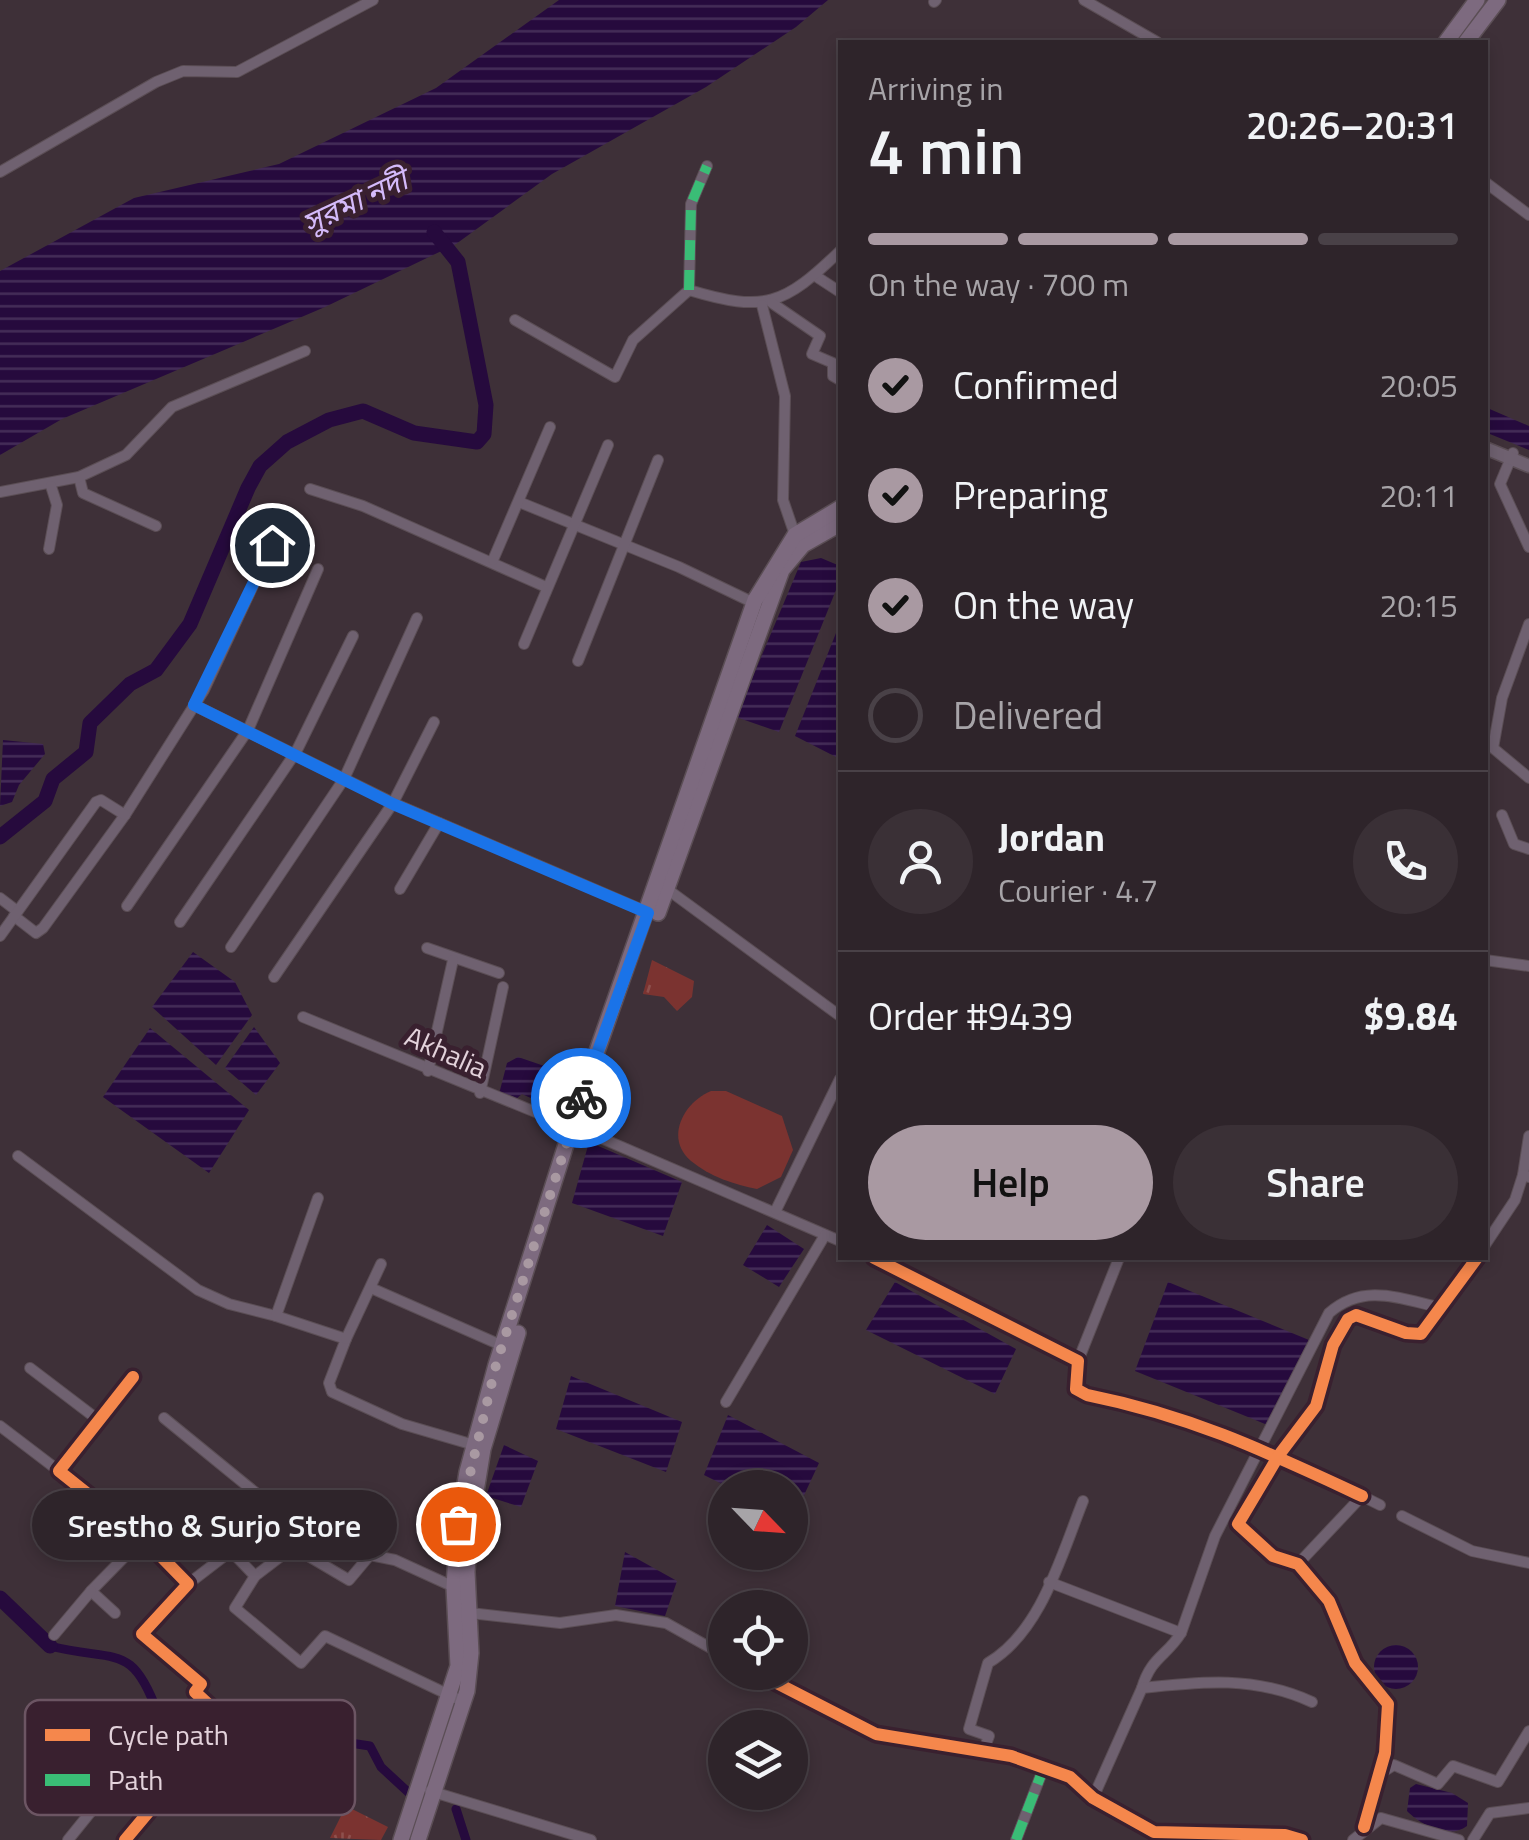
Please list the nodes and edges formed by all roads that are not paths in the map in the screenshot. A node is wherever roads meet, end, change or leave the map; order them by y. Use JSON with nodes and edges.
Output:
{"nodes":[{"id":1,"x":373,"y":0,"type":"edge"},
{"id":2,"x":1084,"y":0,"type":"edge"},
{"id":3,"x":1477,"y":0,"type":"edge"},
{"id":4,"x":1498,"y":0,"type":"edge"},
{"id":5,"x":1154,"y":40,"type":"edge"},
{"id":6,"x":1447,"y":40,"type":"edge"},
{"id":7,"x":1468,"y":40,"type":"edge"},
{"id":8,"x":707,"y":166,"type":"dead end"},
{"id":9,"x":0,"y":172,"type":"edge"},
{"id":10,"x":1488,"y":184,"type":"edge"},
{"id":11,"x":1529,"y":215,"type":"edge"},
{"id":12,"x":838,"y":253,"type":"edge"},
{"id":13,"x":814,"y":276,"type":"junction"},
{"id":14,"x":689,"y":290,"type":"junction"},
{"id":15,"x":838,"y":291,"type":"edge"},
{"id":16,"x":767,"y":304,"type":"junction"},
{"id":17,"x":515,"y":320,"type":"dead end"},
{"id":18,"x":305,"y":351,"type":"dead end"},
{"id":19,"x":838,"y":379,"type":"edge"},
{"id":20,"x":550,"y":426,"type":"dead end"},
{"id":21,"x":608,"y":445,"type":"dead end"},
{"id":22,"x":1488,"y":446,"type":"edge"},
{"id":23,"x":1511,"y":456,"type":"junction"},
{"id":24,"x":658,"y":460,"type":"dead end"},
{"id":25,"x":1529,"y":462,"type":"edge"},
{"id":26,"x":79,"y":478,"type":"junction"},
{"id":27,"x":51,"y":486,"type":"junction"},
{"id":28,"x":310,"y":488,"type":"dead end"},
{"id":29,"x":0,"y":492,"type":"edge"},
{"id":30,"x":519,"y":502,"type":"junction"},
{"id":31,"x":838,"y":509,"type":"edge"},
{"id":32,"x":838,"y":525,"type":"edge"},
{"id":33,"x":156,"y":526,"type":"dead end"},
{"id":34,"x":572,"y":527,"type":"junction"},
{"id":35,"x":794,"y":534,"type":"junction"},
{"id":36,"x":272,"y":545,"type":"dead end"},
{"id":37,"x":1529,"y":547,"type":"edge"},
{"id":38,"x":624,"y":548,"type":"junction"},
{"id":39,"x":49,"y":549,"type":"dead end"},
{"id":40,"x":493,"y":560,"type":"junction"},
{"id":41,"x":318,"y":570,"type":"dead end"},
{"id":42,"x":546,"y":586,"type":"junction"},
{"id":43,"x":754,"y":604,"type":"junction"},
{"id":44,"x":416,"y":618,"type":"dead end"},
{"id":45,"x":1529,"y":624,"type":"edge"},
{"id":46,"x":354,"y":636,"type":"dead end"},
{"id":47,"x":524,"y":644,"type":"dead end"},
{"id":48,"x":578,"y":661,"type":"dead end"},
{"id":49,"x":194,"y":705,"type":"junction"},
{"id":50,"x":434,"y":722,"type":"dead end"},
{"id":51,"x":248,"y":730,"type":"junction"},
{"id":52,"x":296,"y":752,"type":"junction"},
{"id":53,"x":1529,"y":778,"type":"edge"},
{"id":54,"x":344,"y":779,"type":"junction"},
{"id":55,"x":393,"y":804,"type":"junction"},
{"id":56,"x":125,"y":815,"type":"junction"},
{"id":57,"x":1502,"y":815,"type":"dead end"},
{"id":58,"x":439,"y":823,"type":"junction"},
{"id":59,"x":1529,"y":848,"type":"edge"},
{"id":60,"x":400,"y":889,"type":"dead end"},
{"id":61,"x":667,"y":889,"type":"junction"},
{"id":62,"x":0,"y":898,"type":"edge"},
{"id":63,"x":127,"y":906,"type":"dead end"},
{"id":64,"x":648,"y":913,"type":"junction"},
{"id":65,"x":16,"y":914,"type":"junction"},
{"id":66,"x":180,"y":922,"type":"dead end"},
{"id":67,"x":0,"y":936,"type":"edge"},
{"id":68,"x":232,"y":946,"type":"dead end"},
{"id":69,"x":427,"y":948,"type":"dead end"},
{"id":70,"x":453,"y":960,"type":"junction"},
{"id":71,"x":1488,"y":960,"type":"edge"},
{"id":72,"x":1529,"y":966,"type":"edge"},
{"id":73,"x":499,"y":973,"type":"dead end"},
{"id":74,"x":274,"y":977,"type":"dead end"},
{"id":75,"x":503,"y":987,"type":"dead end"},
{"id":76,"x":838,"y":1015,"type":"edge"},
{"id":77,"x":303,"y":1017,"type":"dead end"},
{"id":78,"x":428,"y":1071,"type":"junction"},
{"id":79,"x":838,"y":1083,"type":"edge"},
{"id":80,"x":480,"y":1093,"type":"junction"},
{"id":81,"x":576,"y":1128,"type":"junction"},
{"id":82,"x":1529,"y":1136,"type":"edge"},
{"id":83,"x":18,"y":1156,"type":"dead end"},
{"id":84,"x":1526,"y":1176,"type":"edge"},
{"id":85,"x":318,"y":1198,"type":"dead end"},
{"id":86,"x":776,"y":1210,"type":"junction"},
{"id":87,"x":825,"y":1235,"type":"junction"},
{"id":88,"x":838,"y":1240,"type":"edge"},
{"id":89,"x":1488,"y":1241,"type":"edge"},
{"id":90,"x":1119,"y":1260,"type":"edge"},
{"id":91,"x":1476,"y":1260,"type":"edge"},
{"id":92,"x":890,"y":1261,"type":"edge"},
{"id":93,"x":381,"y":1264,"type":"dead end"},
{"id":94,"x":370,"y":1288,"type":"junction"},
{"id":95,"x":1442,"y":1308,"type":"junction"},
{"id":96,"x":276,"y":1316,"type":"junction"},
{"id":97,"x":346,"y":1339,"type":"junction"},
{"id":98,"x":504,"y":1346,"type":"junction"},
{"id":99,"x":1078,"y":1362,"type":"junction"},
{"id":100,"x":30,"y":1368,"type":"dead end"},
{"id":101,"x":134,"y":1378,"type":"dead end"},
{"id":102,"x":726,"y":1402,"type":"dead end"},
{"id":103,"x":164,"y":1418,"type":"dead end"},
{"id":104,"x":97,"y":1419,"type":"junction"},
{"id":105,"x":0,"y":1426,"type":"edge"},
{"id":106,"x":474,"y":1445,"type":"junction"},
{"id":107,"x":1262,"y":1450,"type":"junction"},
{"id":108,"x":1279,"y":1454,"type":"junction"},
{"id":109,"x":59,"y":1471,"type":"junction"},
{"id":110,"x":1362,"y":1496,"type":"junction"},
{"id":111,"x":1083,"y":1501,"type":"dead end"},
{"id":112,"x":1380,"y":1505,"type":"dead end"},
{"id":113,"x":1402,"y":1516,"type":"dead end"},
{"id":114,"x":142,"y":1538,"type":"junction"},
{"id":115,"x":293,"y":1547,"type":"junction"},
{"id":116,"x":1298,"y":1564,"type":"junction"},
{"id":117,"x":1529,"y":1564,"type":"edge"},
{"id":118,"x":254,"y":1576,"type":"junction"},
{"id":119,"x":1050,"y":1582,"type":"junction"},
{"id":120,"x":188,"y":1584,"type":"junction"},
{"id":121,"x":454,"y":1587,"type":"junction"},
{"id":122,"x":92,"y":1591,"type":"junction"},
{"id":123,"x":115,"y":1613,"type":"dead end"},
{"id":124,"x":470,"y":1613,"type":"junction"},
{"id":125,"x":1181,"y":1632,"type":"junction"},
{"id":126,"x":54,"y":1635,"type":"dead end"},
{"id":127,"x":708,"y":1646,"type":"edge"},
{"id":128,"x":1142,"y":1688,"type":"junction"},
{"id":129,"x":789,"y":1690,"type":"edge"},
{"id":130,"x":458,"y":1698,"type":"junction"},
{"id":131,"x":203,"y":1700,"type":"edge"},
{"id":132,"x":1312,"y":1702,"type":"dead end"},
{"id":133,"x":1529,"y":1731,"type":"edge"},
{"id":134,"x":983,"y":1752,"type":"junction"},
{"id":135,"x":1044,"y":1767,"type":"junction"},
{"id":136,"x":1381,"y":1774,"type":"junction"},
{"id":137,"x":427,"y":1790,"type":"junction"},
{"id":138,"x":1093,"y":1798,"type":"junction"},
{"id":139,"x":1529,"y":1808,"type":"edge"},
{"id":140,"x":90,"y":1815,"type":"edge"},
{"id":141,"x":146,"y":1815,"type":"edge"},
{"id":142,"x":1364,"y":1827,"type":"junction"},
{"id":143,"x":71,"y":1839,"type":"edge"},
{"id":144,"x":1296,"y":1839,"type":"edge"},
{"id":145,"x":125,"y":1840,"type":"edge"},
{"id":146,"x":402,"y":1840,"type":"edge"},
{"id":147,"x":418,"y":1840,"type":"edge"},
{"id":148,"x":591,"y":1840,"type":"edge"},
{"id":149,"x":1016,"y":1840,"type":"edge"},
{"id":150,"x":1353,"y":1840,"type":"edge"},
{"id":151,"x":1459,"y":1840,"type":"edge"},
{"id":152,"x":1473,"y":1840,"type":"edge"}],
"edges":[{"from":1,"to":9,"type":"street"},
{"from":2,"to":5,"type":"street"},
{"from":3,"to":6,"type":"main road"},
{"from":4,"to":7,"type":"main road"},
{"from":8,"to":14,"type":"street"},
{"from":10,"to":11,"type":"street"},
{"from":12,"to":13,"type":"street"},
{"from":13,"to":15,"type":"street"},
{"from":13,"to":16,"type":"street"},
{"from":14,"to":16,"type":"street"},
{"from":14,"to":17,"type":"street"},
{"from":16,"to":19,"type":"street"},
{"from":16,"to":35,"type":"street"},
{"from":18,"to":26,"type":"street"},
{"from":20,"to":30,"type":"street"},
{"from":21,"to":34,"type":"street"},
{"from":22,"to":23,"type":"street"},
{"from":23,"to":25,"type":"street"},
{"from":23,"to":37,"type":"street"},
{"from":24,"to":38,"type":"street"},
{"from":26,"to":27,"type":"street"},
{"from":26,"to":33,"type":"street"},
{"from":27,"to":29,"type":"street"},
{"from":27,"to":39,"type":"street"},
{"from":28,"to":40,"type":"street"},
{"from":30,"to":34,"type":"street"},
{"from":30,"to":40,"type":"street"},
{"from":31,"to":35,"type":"main road"},
{"from":32,"to":61,"type":"main road"},
{"from":34,"to":38,"type":"street"},
{"from":34,"to":42,"type":"street"},
{"from":35,"to":43,"type":"main road"},
{"from":36,"to":49,"type":"street"},
{"from":38,"to":43,"type":"street"},
{"from":38,"to":48,"type":"street"},
{"from":40,"to":42,"type":"street"},
{"from":41,"to":51,"type":"street"},
{"from":42,"to":47,"type":"street"},
{"from":43,"to":64,"type":"main road"},
{"from":44,"to":54,"type":"street"},
{"from":45,"to":53,"type":"street"},
{"from":46,"to":52,"type":"street"},
{"from":49,"to":51,"type":"street"},
{"from":49,"to":56,"type":"street"},
{"from":50,"to":55,"type":"street"},
{"from":51,"to":52,"type":"street"},
{"from":51,"to":63,"type":"street"},
{"from":52,"to":54,"type":"street"},
{"from":52,"to":66,"type":"street"},
{"from":54,"to":55,"type":"street"},
{"from":54,"to":68,"type":"street"},
{"from":55,"to":58,"type":"street"},
{"from":55,"to":74,"type":"street"},
{"from":56,"to":65,"type":"street"},
{"from":56,"to":65,"type":"street"},
{"from":57,"to":59,"type":"street"},
{"from":58,"to":60,"type":"street"},
{"from":58,"to":64,"type":"street"},
{"from":61,"to":76,"type":"street"},
{"from":61,"to":81,"type":"main road"},
{"from":62,"to":65,"type":"street"},
{"from":64,"to":81,"type":"main road"},
{"from":65,"to":67,"type":"street"},
{"from":69,"to":70,"type":"street"},
{"from":70,"to":73,"type":"street"},
{"from":70,"to":78,"type":"street"},
{"from":71,"to":72,"type":"street"},
{"from":75,"to":80,"type":"street"},
{"from":77,"to":78,"type":"street","name":"Akhalia"},
{"from":78,"to":80,"type":"street","name":"Akhalia"},
{"from":79,"to":86,"type":"street"},
{"from":80,"to":81,"type":"street","name":"Akhalia"},
{"from":81,"to":86,"type":"street","name":"Akhalia"},
{"from":81,"to":98,"type":"main road"},
{"from":81,"to":124,"type":"main road"},
{"from":82,"to":84,"type":"street"},
{"from":83,"to":96,"type":"street"},
{"from":84,"to":89,"type":"street"},
{"from":85,"to":96,"type":"street"},
{"from":86,"to":87,"type":"street","name":"Akhalia"},
{"from":87,"to":88,"type":"street","name":"Akhalia"},
{"from":87,"to":102,"type":"street"},
{"from":90,"to":99,"type":"street"},
{"from":91,"to":95,"type":"street"},
{"from":92,"to":99,"type":"street"},
{"from":93,"to":94,"type":"street"},
{"from":94,"to":97,"type":"street"},
{"from":94,"to":98,"type":"street"},
{"from":95,"to":107,"type":"street"},
{"from":95,"to":108,"type":"street"},
{"from":96,"to":97,"type":"street"},
{"from":97,"to":106,"type":"street"},
{"from":98,"to":106,"type":"main road"},
{"from":99,"to":107,"type":"street"},
{"from":100,"to":104,"type":"street"},
{"from":101,"to":104,"type":"street"},
{"from":103,"to":115,"type":"street"},
{"from":104,"to":109,"type":"street"},
{"from":105,"to":109,"type":"street"},
{"from":106,"to":121,"type":"main road"},
{"from":107,"to":108,"type":"street"},
{"from":107,"to":125,"type":"street"},
{"from":108,"to":110,"type":"street"},
{"from":108,"to":116,"type":"street"},
{"from":109,"to":114,"type":"street"},
{"from":110,"to":112,"type":"street"},
{"from":110,"to":116,"type":"street"},
{"from":111,"to":119,"type":"street"},
{"from":113,"to":117,"type":"street"},
{"from":114,"to":120,"type":"street"},
{"from":114,"to":122,"type":"street"},
{"from":115,"to":118,"type":"street"},
{"from":115,"to":121,"type":"street"},
{"from":116,"to":136,"type":"street"},
{"from":118,"to":120,"type":"street"},
{"from":118,"to":130,"type":"street"},
{"from":119,"to":125,"type":"street"},
{"from":119,"to":134,"type":"street"},
{"from":120,"to":131,"type":"street"},
{"from":121,"to":130,"type":"main road"},
{"from":122,"to":123,"type":"street"},
{"from":122,"to":126,"type":"street"},
{"from":124,"to":127,"type":"street"},
{"from":124,"to":130,"type":"main road"},
{"from":125,"to":128,"type":"street"},
{"from":128,"to":132,"type":"street"},
{"from":128,"to":138,"type":"street"},
{"from":129,"to":134,"type":"street"},
{"from":130,"to":137,"type":"main road"},
{"from":133,"to":136,"type":"street"},
{"from":134,"to":135,"type":"street"},
{"from":135,"to":138,"type":"street"},
{"from":135,"to":149,"type":"street"},
{"from":136,"to":142,"type":"street"},
{"from":137,"to":146,"type":"main road"},
{"from":137,"to":147,"type":"main road"},
{"from":137,"to":148,"type":"street"},
{"from":138,"to":144,"type":"street"},
{"from":139,"to":152,"type":"street"},
{"from":140,"to":143,"type":"street"},
{"from":141,"to":145,"type":"street"},
{"from":142,"to":150,"type":"street"},
{"from":142,"to":151,"type":"street"}]}
